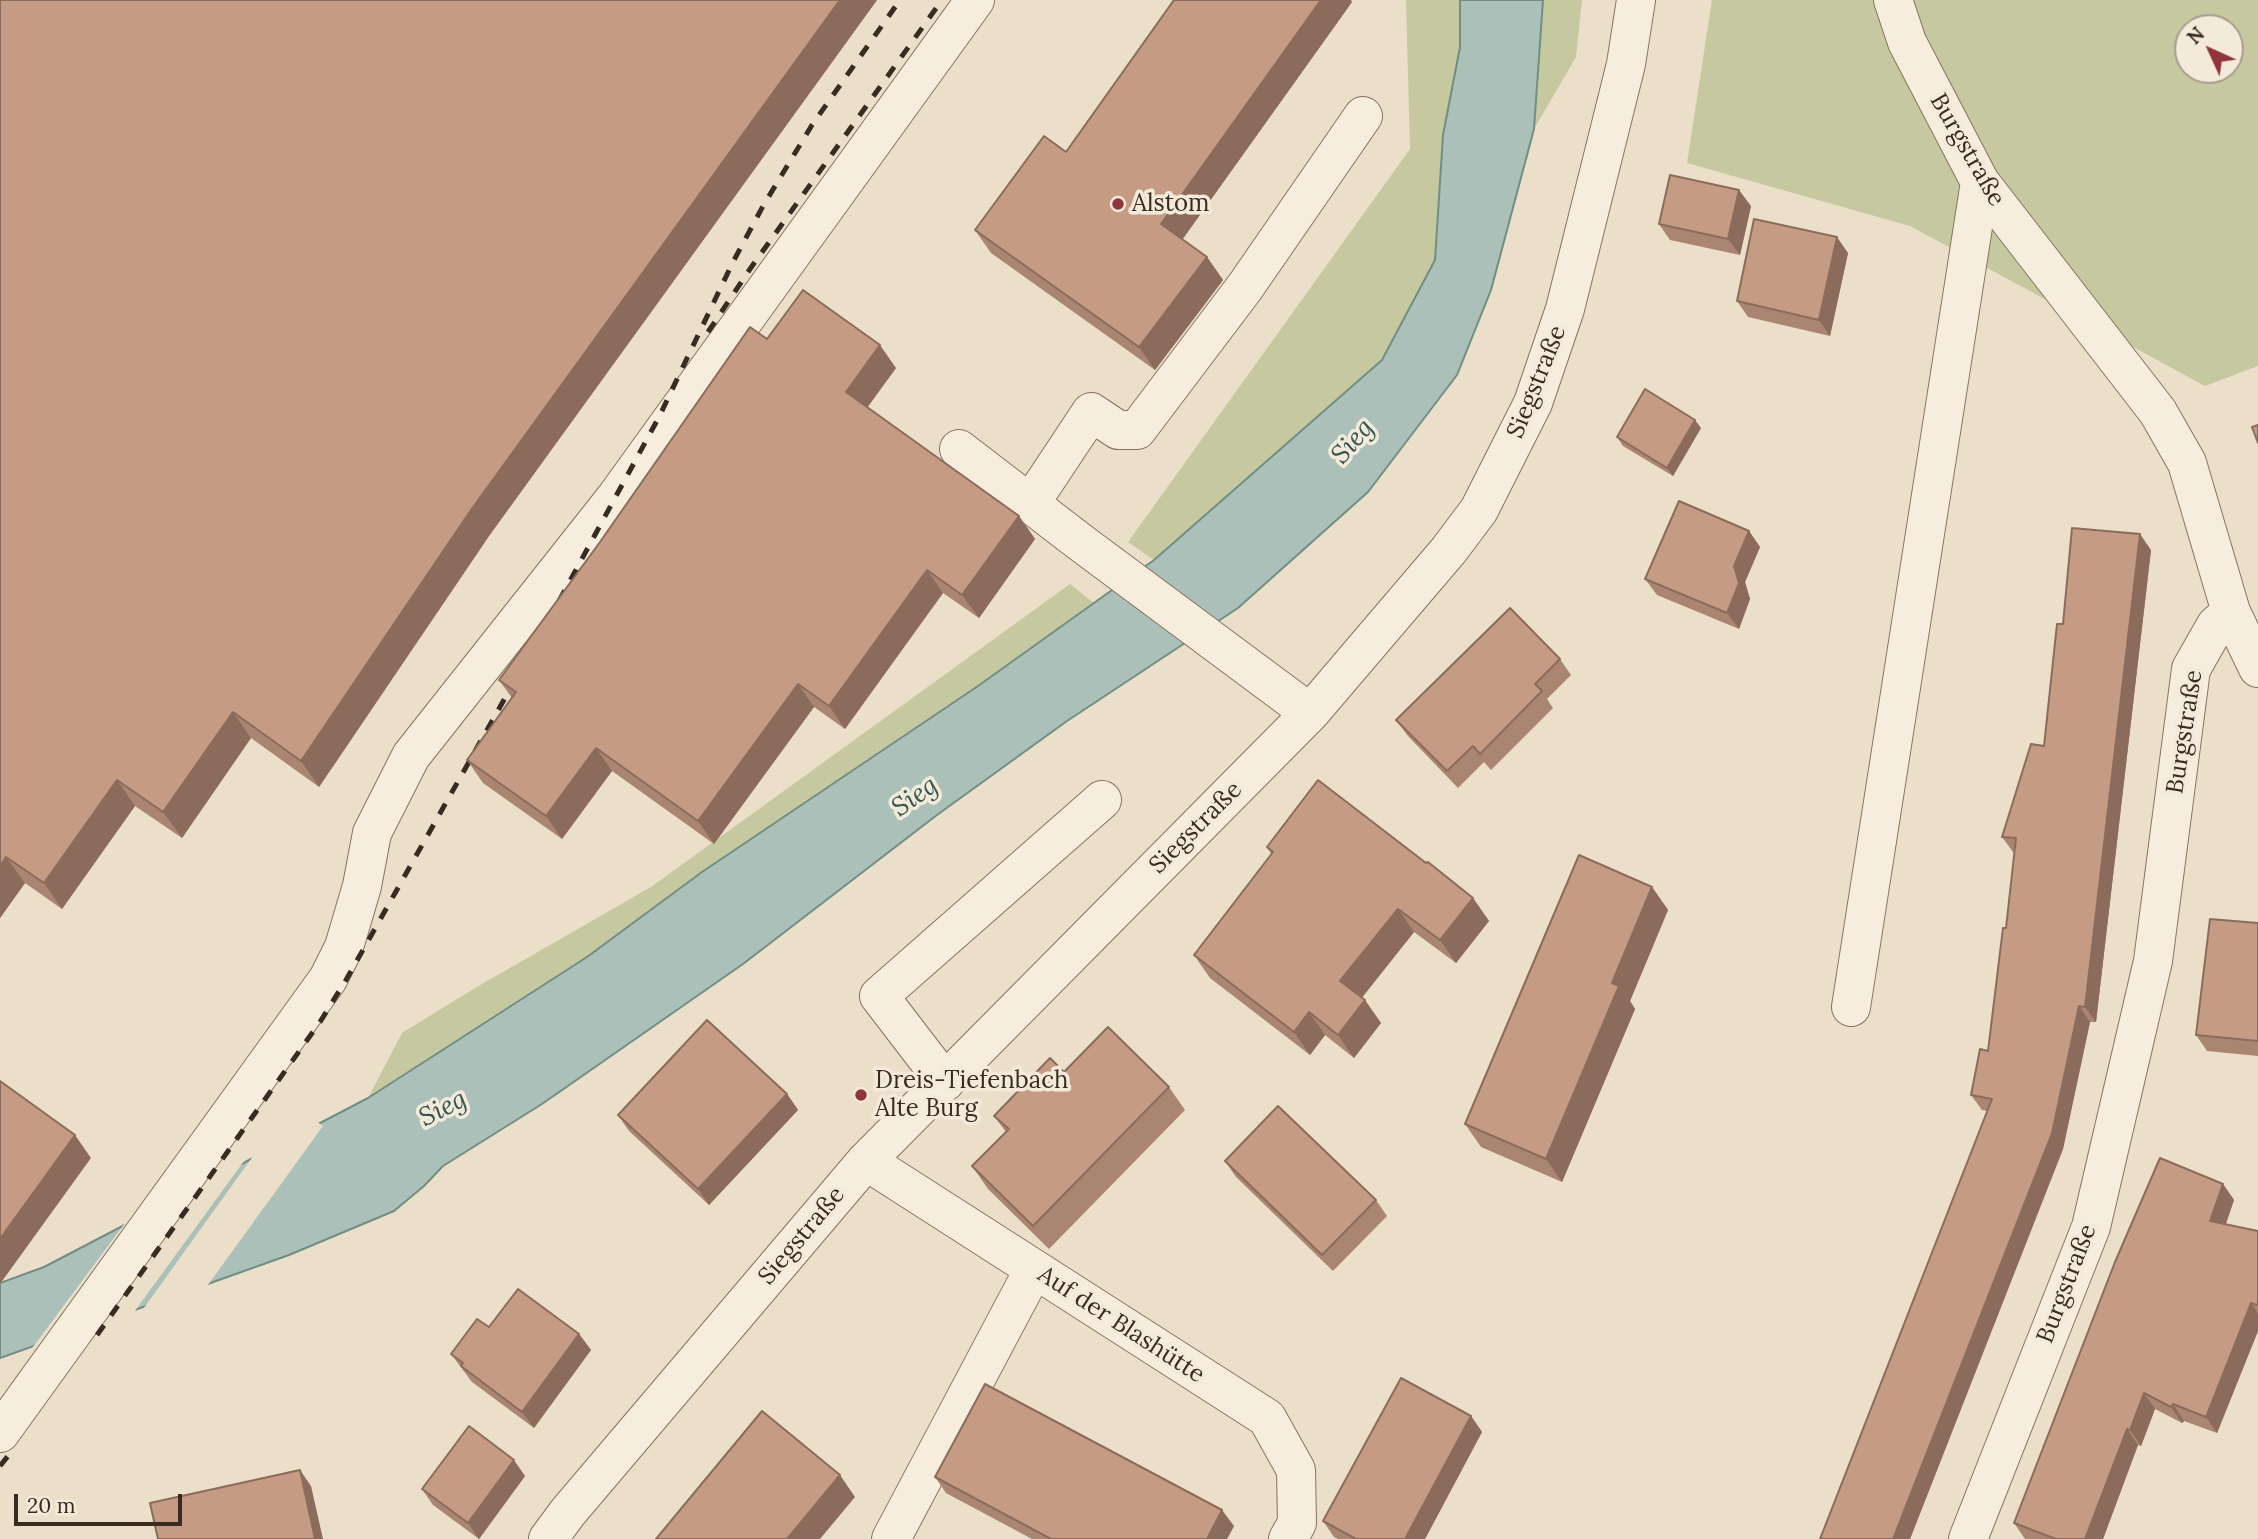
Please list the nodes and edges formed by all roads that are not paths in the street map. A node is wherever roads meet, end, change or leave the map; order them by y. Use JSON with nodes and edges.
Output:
{"nodes":[{"id":1,"x":975,"y":0,"type":"edge"},
{"id":2,"x":1636,"y":0,"type":"edge"},
{"id":3,"x":1893,"y":0,"type":"edge"},
{"id":4,"x":1363,"y":116,"type":"dead end"},
{"id":5,"x":1980,"y":182,"type":"junction"},
{"id":6,"x":959,"y":449,"type":"dead end"},
{"id":7,"x":1030,"y":504,"type":"junction"},
{"id":8,"x":2231,"y":612,"type":"junction"},
{"id":9,"x":2258,"y":668,"type":"edge"},
{"id":10,"x":1310,"y":713,"type":"junction"},
{"id":11,"x":1102,"y":800,"type":"dead end"},
{"id":12,"x":1851,"y":1007,"type":"dead end"},
{"id":13,"x":945,"y":1082,"type":"junction"},
{"id":14,"x":866,"y":1161,"type":"junction"},
{"id":15,"x":1034,"y":1269,"type":"junction"},
{"id":16,"x":0,"y":1433,"type":"edge"},
{"id":17,"x":548,"y":1539,"type":"edge"},
{"id":18,"x":891,"y":1539,"type":"edge"},
{"id":19,"x":1288,"y":1539,"type":"edge"},
{"id":20,"x":1968,"y":1539,"type":"edge"}],
"edges":[{"from":1,"to":16,"type":"street"},
{"from":2,"to":10,"type":"street","name":"Siegstraße"},
{"from":3,"to":5,"type":"street","name":"Burgstraße"},
{"from":4,"to":7,"type":"street"},
{"from":5,"to":8,"type":"street","name":"Burgstraße"},
{"from":5,"to":12,"type":"street"},
{"from":6,"to":7,"type":"street"},
{"from":7,"to":10,"type":"street"},
{"from":8,"to":9,"type":"street"},
{"from":8,"to":20,"type":"street","name":"Burgstraße"},
{"from":10,"to":13,"type":"street","name":"Siegstraße"},
{"from":11,"to":13,"type":"street"},
{"from":13,"to":14,"type":"street","name":"Siegstraße"},
{"from":14,"to":15,"type":"street","name":"Auf der Blashütte"},
{"from":14,"to":17,"type":"street","name":"Siegstraße"},
{"from":15,"to":18,"type":"street"},
{"from":15,"to":19,"type":"street","name":"Auf der Blashütte"}]}
